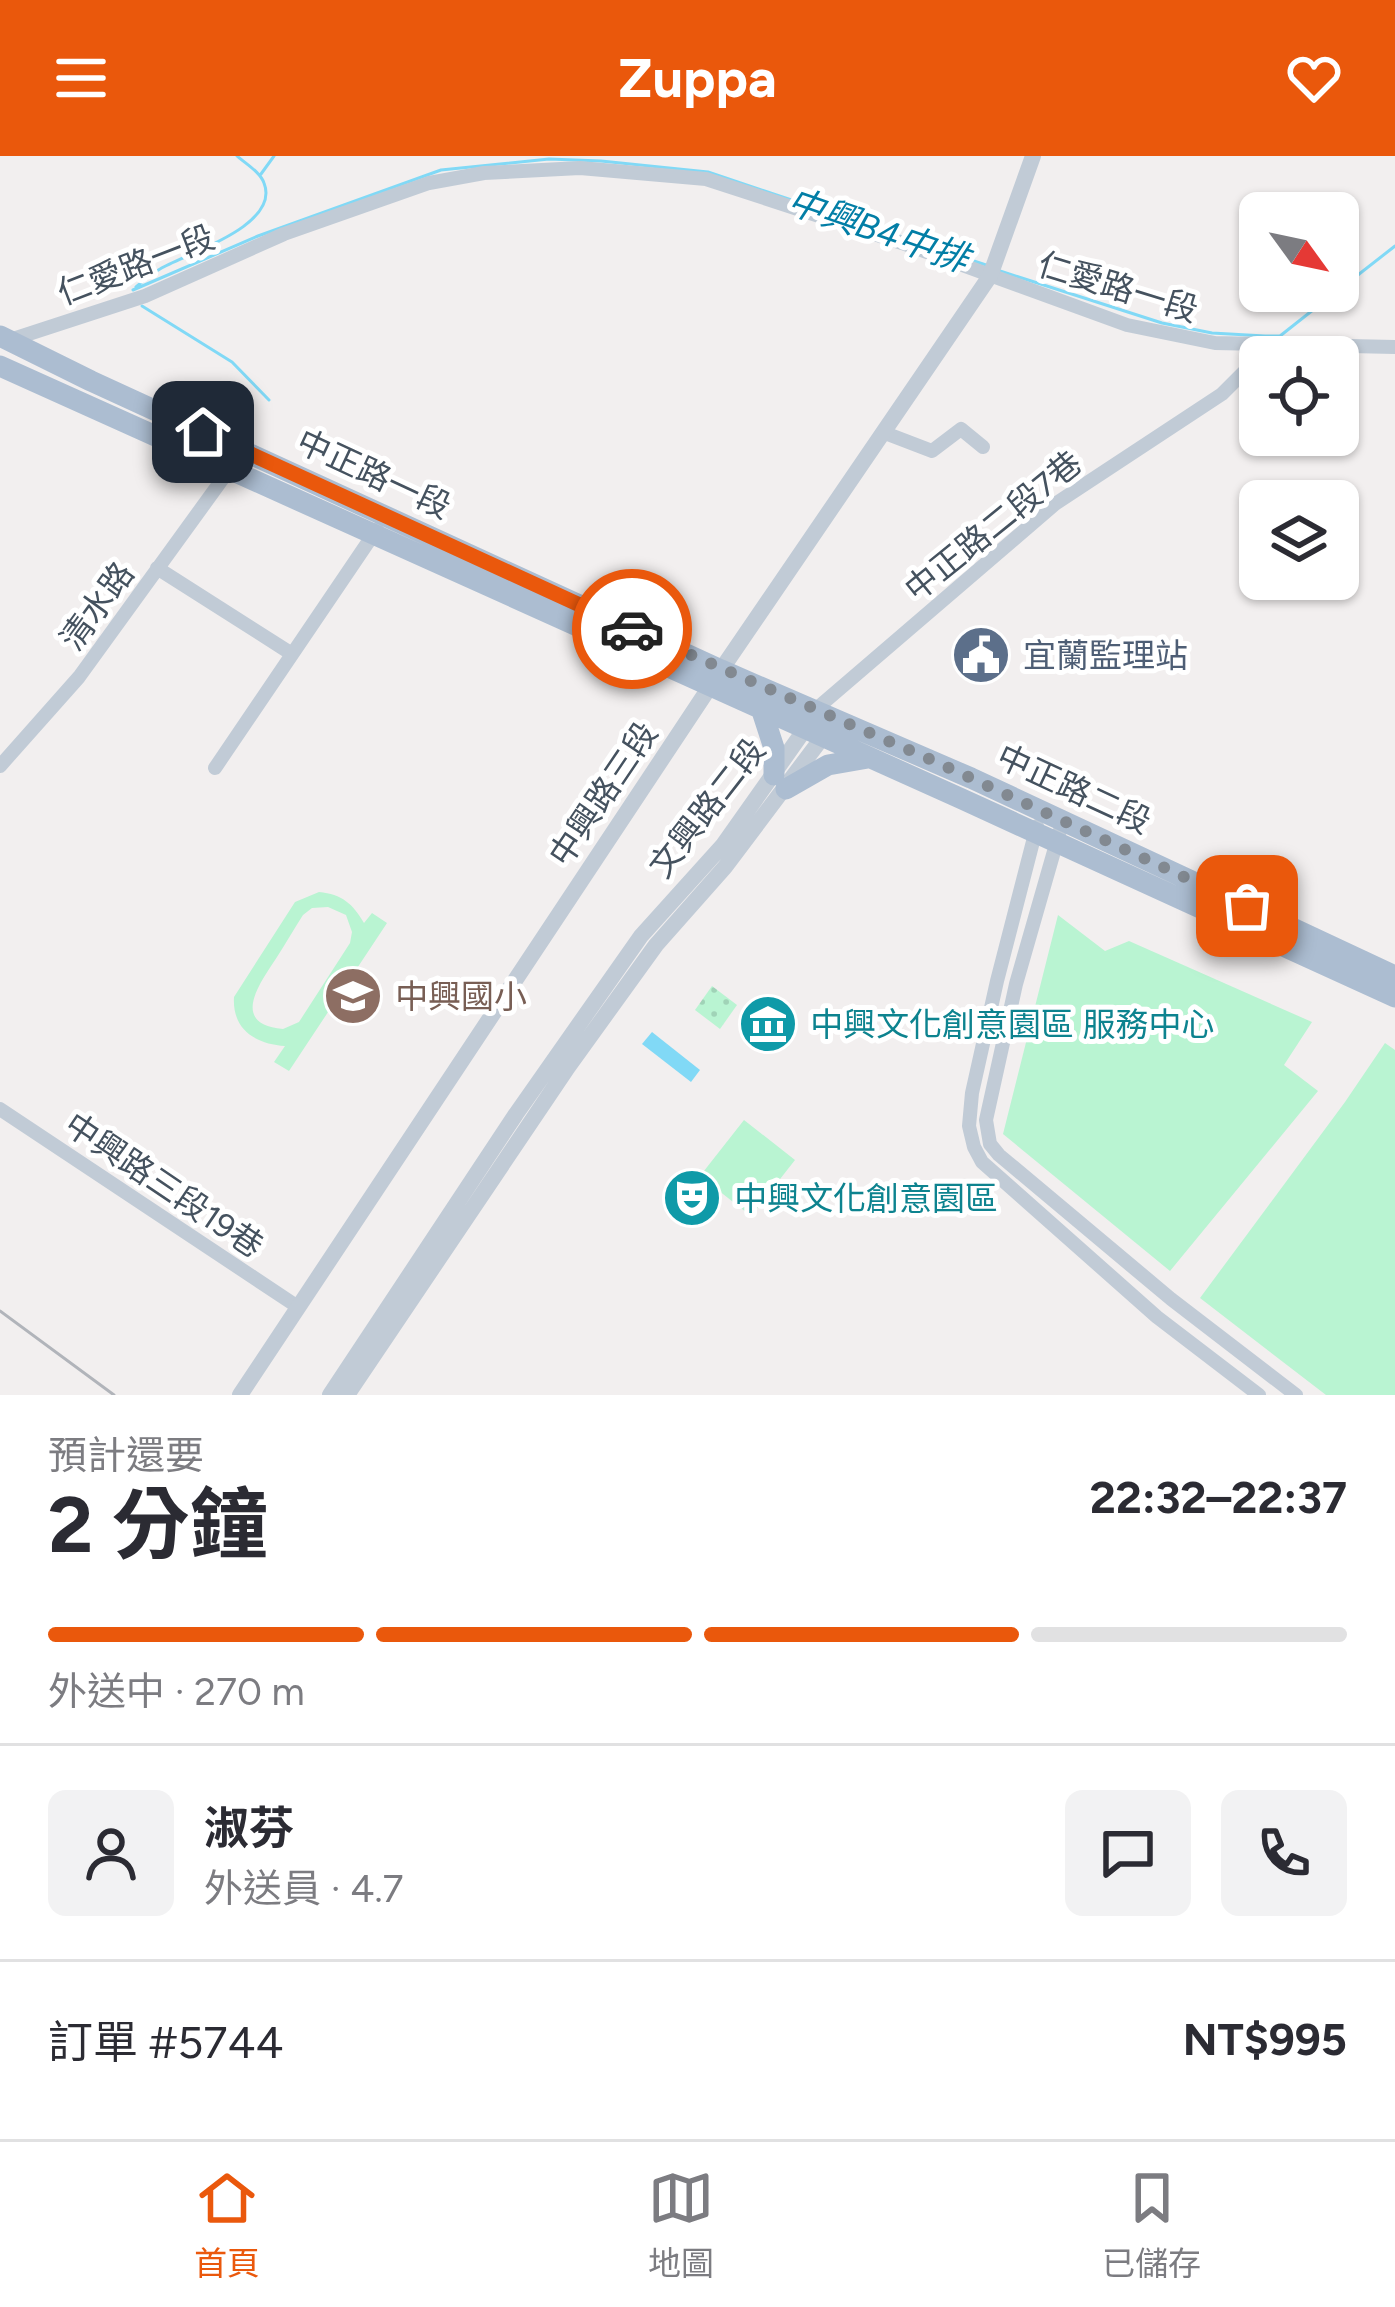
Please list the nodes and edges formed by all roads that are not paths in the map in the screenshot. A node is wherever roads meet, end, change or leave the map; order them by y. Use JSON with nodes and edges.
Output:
{"nodes":[{"id":1,"x":1034,"y":156,"type":"edge"},
{"id":2,"x":991,"y":276,"type":"junction"},
{"id":3,"x":5,"y":338,"type":"edge"},
{"id":4,"x":1239,"y":344,"type":"edge"},
{"id":5,"x":1359,"y":346,"type":"edge"},
{"id":6,"x":1395,"y":347,"type":"edge"},
{"id":7,"x":0,"y":366,"type":"edge"},
{"id":8,"x":1239,"y":377,"type":"edge"},
{"id":9,"x":885,"y":433,"type":"junction"},
{"id":10,"x":983,"y":447,"type":"dead end"},
{"id":11,"x":229,"y":470,"type":"junction"},
{"id":12,"x":378,"y":525,"type":"junction"},
{"id":13,"x":157,"y":568,"type":"junction"},
{"id":14,"x":292,"y":654,"type":"junction"},
{"id":15,"x":716,"y":679,"type":"junction"},
{"id":16,"x":761,"y":708,"type":"junction"},
{"id":17,"x":814,"y":726,"type":"junction"},
{"id":18,"x":868,"y":758,"type":"junction"},
{"id":19,"x":0,"y":766,"type":"edge"},
{"id":20,"x":215,"y":768,"type":"dead end"},
{"id":21,"x":780,"y":782,"type":"junction"},
{"id":22,"x":1049,"y":827,"type":"junction"},
{"id":23,"x":1395,"y":976,"type":"edge"},
{"id":24,"x":1395,"y":997,"type":"edge"},
{"id":25,"x":0,"y":1109,"type":"edge"},
{"id":26,"x":298,"y":1306,"type":"junction"},
{"id":27,"x":240,"y":1395,"type":"edge"},
{"id":28,"x":331,"y":1395,"type":"edge"},
{"id":29,"x":347,"y":1395,"type":"edge"},
{"id":30,"x":1258,"y":1395,"type":"edge"},
{"id":31,"x":1296,"y":1395,"type":"edge"}],
"edges":[{"from":1,"to":2,"type":"street","name":"中興路三段"},
{"from":2,"to":3,"type":"street","name":"仁愛路一段"},
{"from":2,"to":4,"type":"street","name":"仁愛路一段"},
{"from":2,"to":9,"type":"street","name":"中興路三段"},
{"from":3,"to":12,"type":"main road","name":"中正路一段"},
{"from":5,"to":6,"type":"street","name":"仁愛路一段"},
{"from":7,"to":11,"type":"main road","name":"中正路一段"},
{"from":8,"to":17,"type":"street","name":"中正路二段7巷"},
{"from":9,"to":10,"type":"street"},
{"from":9,"to":15,"type":"street","name":"中興路三段"},
{"from":11,"to":12,"type":"main road","name":"中正路一段"},
{"from":11,"to":13,"type":"street","name":"清水路"},
{"from":12,"to":14,"type":"street"},
{"from":12,"to":15,"type":"main road","name":"中正路一段"},
{"from":13,"to":14,"type":"street"},
{"from":13,"to":19,"type":"street","name":"清水路"},
{"from":14,"to":20,"type":"street"},
{"from":15,"to":16,"type":"main road","name":"中正路二段"},
{"from":15,"to":17,"type":"main road","name":"中正路二段"},
{"from":15,"to":26,"type":"street","name":"中興路三段"},
{"from":16,"to":17,"type":"main road","name":"中正路二段"},
{"from":16,"to":21,"type":"main road"},
{"from":17,"to":18,"type":"main road","name":"中正路二段"},
{"from":17,"to":21,"type":"street","name":"文興路二段"},
{"from":17,"to":22,"type":"main road","name":"中正路二段"},
{"from":18,"to":21,"type":"main road"},
{"from":18,"to":22,"type":"main road","name":"中正路二段"},
{"from":21,"to":28,"type":"street","name":"文興路二段"},
{"from":21,"to":29,"type":"street","name":"文興路二段"},
{"from":22,"to":23,"type":"main road","name":"中正路二段"},
{"from":22,"to":24,"type":"main road","name":"中正路二段"},
{"from":22,"to":30,"type":"street"},
{"from":22,"to":31,"type":"street"},
{"from":25,"to":26,"type":"street","name":"中興路三段19巷"},
{"from":26,"to":27,"type":"street","name":"中興路三段"}]}
